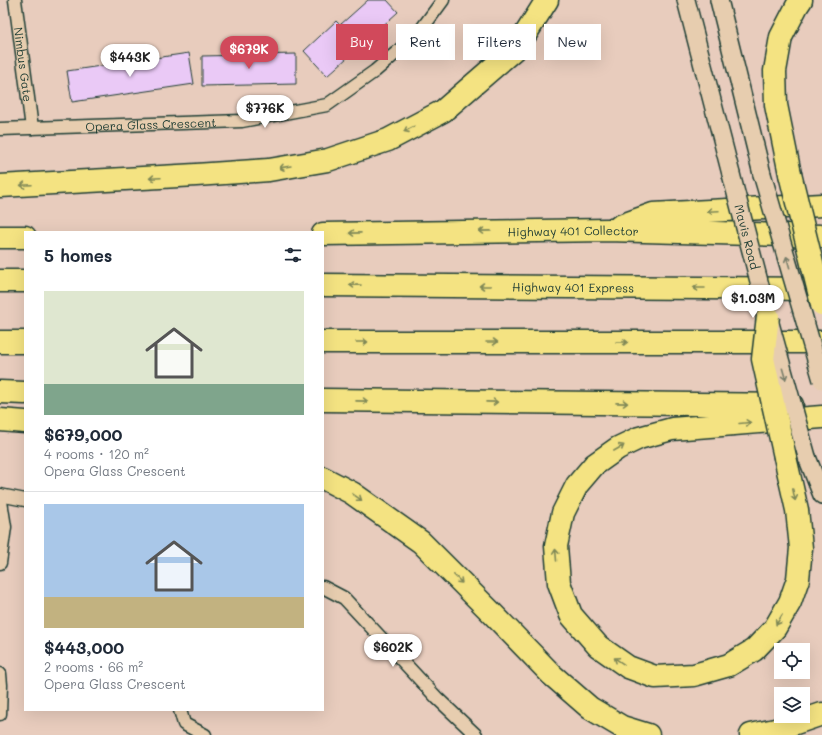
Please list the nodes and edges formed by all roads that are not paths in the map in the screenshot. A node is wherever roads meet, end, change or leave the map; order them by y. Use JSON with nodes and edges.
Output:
{"nodes":[{"id":1,"x":15,"y":0,"type":"edge"},
{"id":2,"x":443,"y":0,"type":"edge"},
{"id":3,"x":547,"y":0,"type":"edge"},
{"id":4,"x":686,"y":0,"type":"edge"},
{"id":5,"x":718,"y":0,"type":"edge"},
{"id":6,"x":802,"y":0,"type":"edge"},
{"id":7,"x":32,"y":128,"type":"junction"},
{"id":8,"x":0,"y":129,"type":"edge"},
{"id":9,"x":0,"y":186,"type":"edge"},
{"id":10,"x":822,"y":205,"type":"edge"},
{"id":11,"x":608,"y":230,"type":"junction"},
{"id":12,"x":324,"y":234,"type":"edge"},
{"id":13,"x":822,"y":236,"type":"edge"},
{"id":14,"x":0,"y":237,"type":"edge"},
{"id":15,"x":24,"y":237,"type":"edge"},
{"id":16,"x":0,"y":281,"type":"edge"},
{"id":17,"x":24,"y":281,"type":"edge"},
{"id":18,"x":324,"y":285,"type":"edge"},
{"id":19,"x":822,"y":288,"type":"edge"},
{"id":20,"x":822,"y":304,"type":"edge"},
{"id":21,"x":768,"y":316,"type":"junction"},
{"id":22,"x":0,"y":342,"type":"edge"},
{"id":23,"x":24,"y":342,"type":"edge"},
{"id":24,"x":324,"y":342,"type":"edge"},
{"id":25,"x":822,"y":342,"type":"edge"},
{"id":26,"x":822,"y":380,"type":"edge"},
{"id":27,"x":0,"y":392,"type":"edge"},
{"id":28,"x":24,"y":393,"type":"edge"},
{"id":29,"x":324,"y":400,"type":"edge"},
{"id":30,"x":822,"y":405,"type":"edge"},
{"id":31,"x":822,"y":416,"type":"edge"},
{"id":32,"x":0,"y":420,"type":"edge"},
{"id":33,"x":24,"y":422,"type":"edge"},
{"id":34,"x":324,"y":479,"type":"edge"},
{"id":35,"x":0,"y":495,"type":"edge"},
{"id":36,"x":822,"y":495,"type":"edge"},
{"id":37,"x":24,"y":500,"type":"edge"},
{"id":38,"x":0,"y":563,"type":"edge"},
{"id":39,"x":324,"y":588,"type":"edge"},
{"id":40,"x":0,"y":674,"type":"edge"},
{"id":41,"x":180,"y":711,"type":"edge"},
{"id":42,"x":0,"y":714,"type":"edge"},
{"id":43,"x":822,"y":714,"type":"edge"},
{"id":44,"x":205,"y":735,"type":"edge"},
{"id":45,"x":476,"y":735,"type":"edge"},
{"id":46,"x":648,"y":735,"type":"edge"},
{"id":47,"x":751,"y":735,"type":"edge"}],
"edges":[{"from":1,"to":7,"type":"street","name":"Nimbus Gate"},
{"from":2,"to":7,"type":"street","name":"Opera Glass Crescent"},
{"from":3,"to":9,"type":"highway","one_way":true},
{"from":4,"to":21,"type":"main road","name":"Mavis Road","bridge":true},
{"from":26,"to":5,"type":"main road","one_way":true,"bridge":true},
{"from":6,"to":20,"type":"highway","bridge":true},
{"from":7,"to":8,"type":"street","name":"Opera Glass Crescent"},
{"from":10,"to":11,"type":"highway","one_way":true},
{"from":11,"to":12,"type":"highway","name":"Highway 401 Collector","one_way":true},
{"from":11,"to":13,"type":"highway","name":"Highway 401 Collector"},
{"from":14,"to":15,"type":"highway"},
{"from":16,"to":17,"type":"highway"},
{"from":19,"to":18,"type":"highway","name":"Highway 401 Express","one_way":true},
{"from":21,"to":31,"type":"highway","one_way":true,"bridge":true},
{"from":21,"to":36,"type":"main road","name":"Mavis Road","one_way":true,"bridge":true},
{"from":22,"to":23,"type":"highway"},
{"from":24,"to":25,"type":"highway","one_way":true},
{"from":27,"to":28,"type":"highway"},
{"from":29,"to":30,"type":"highway","one_way":true},
{"from":32,"to":33,"type":"highway"},
{"from":34,"to":46,"type":"highway","one_way":true},
{"from":35,"to":37,"type":"street"},
{"from":35,"to":38,"type":"street"},
{"from":39,"to":45,"type":"street"},
{"from":40,"to":42,"type":"street"},
{"from":41,"to":44,"type":"street"},
{"from":43,"to":47,"type":"highway"}]}
